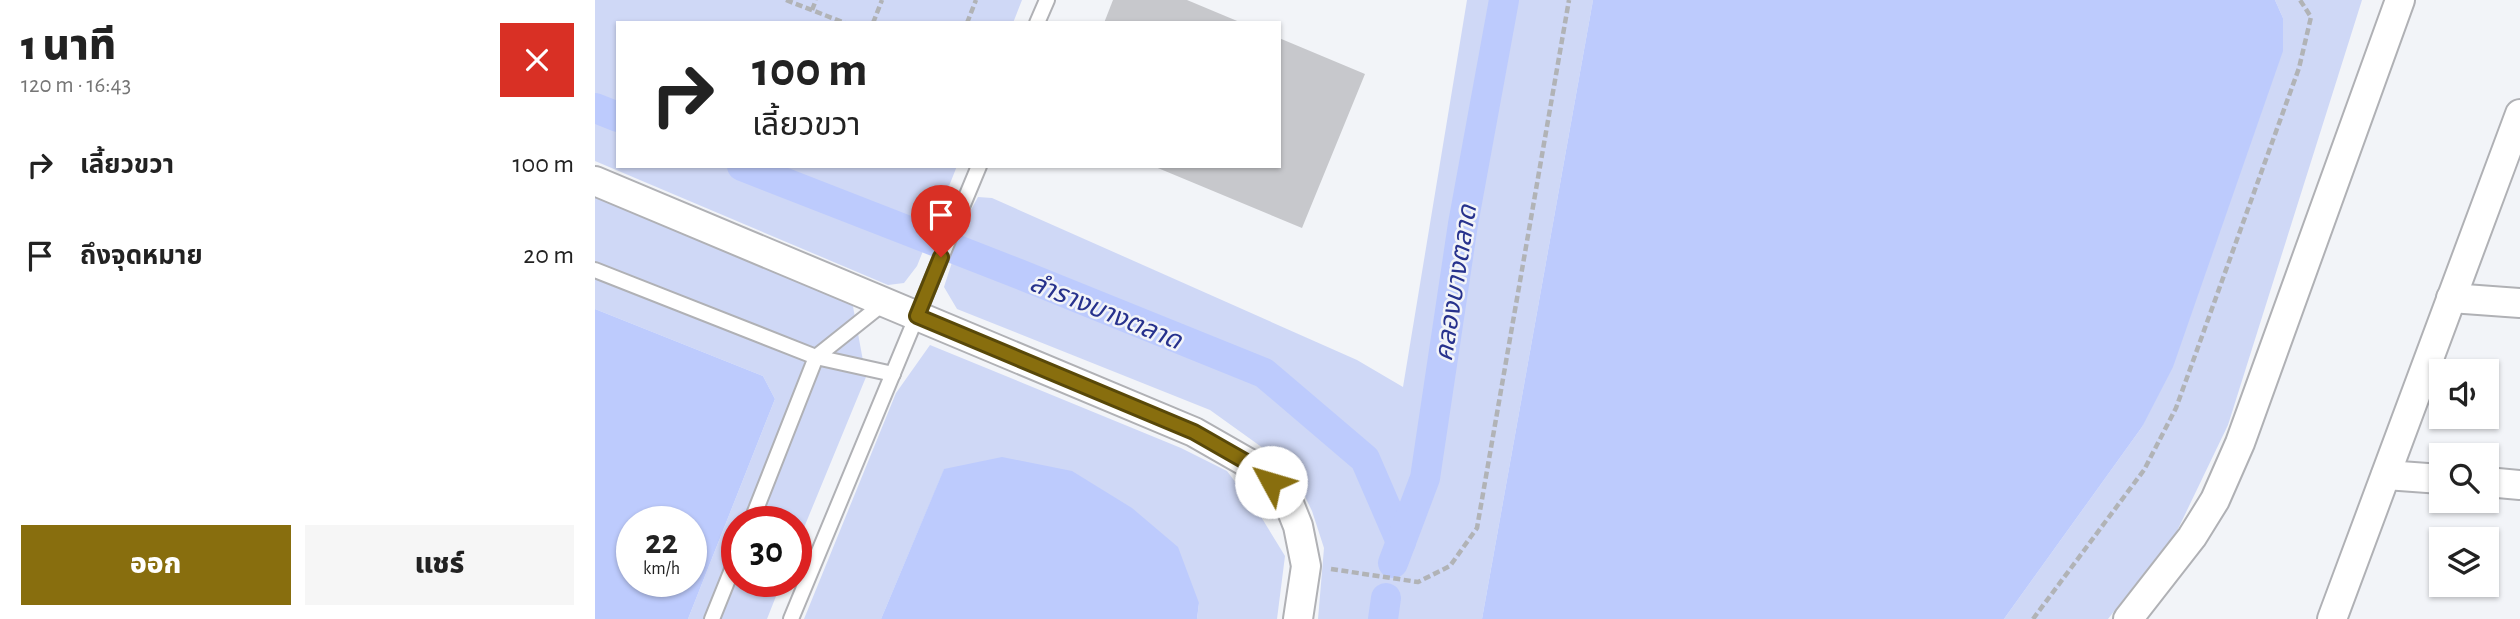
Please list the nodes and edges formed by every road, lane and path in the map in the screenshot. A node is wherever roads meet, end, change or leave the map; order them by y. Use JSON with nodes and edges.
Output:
{"nodes":[{"id":1,"x":786,"y":0,"type":"edge"},
{"id":2,"x":816,"y":0,"type":"edge"},
{"id":3,"x":882,"y":0,"type":"edge"},
{"id":4,"x":976,"y":0,"type":"edge"},
{"id":5,"x":1047,"y":0,"type":"edge"},
{"id":6,"x":1569,"y":0,"type":"edge"},
{"id":7,"x":2300,"y":0,"type":"edge"},
{"id":8,"x":2400,"y":0,"type":"edge"},
{"id":9,"x":812,"y":10,"type":"junction"},
{"id":10,"x":840,"y":21,"type":"edge"},
{"id":11,"x":874,"y":21,"type":"edge"},
{"id":12,"x":968,"y":21,"type":"edge"},
{"id":13,"x":1038,"y":21,"type":"edge"},
{"id":14,"x":2519,"y":121,"type":"edge"},
{"id":15,"x":978,"y":168,"type":"edge"},
{"id":16,"x":595,"y":181,"type":"edge"},
{"id":17,"x":595,"y":270,"type":"edge"},
{"id":18,"x":2451,"y":298,"type":"junction"},
{"id":19,"x":885,"y":302,"type":"junction"},
{"id":20,"x":2520,"y":303,"type":"edge"},
{"id":21,"x":917,"y":316,"type":"junction"},
{"id":22,"x":816,"y":357,"type":"junction"},
{"id":23,"x":893,"y":374,"type":"junction"},
{"id":24,"x":2386,"y":475,"type":"junction"},
{"id":25,"x":2429,"y":478,"type":"edge"},
{"id":26,"x":2499,"y":483,"type":"edge"},
{"id":27,"x":2520,"y":485,"type":"edge"},
{"id":28,"x":757,"y":506,"type":"edge"},
{"id":29,"x":1306,"y":566,"type":"junction"},
{"id":30,"x":721,"y":597,"type":"edge"},
{"id":31,"x":712,"y":619,"type":"edge"},
{"id":32,"x":791,"y":619,"type":"edge"},
{"id":33,"x":1298,"y":619,"type":"edge"},
{"id":34,"x":2033,"y":619,"type":"edge"},
{"id":35,"x":2129,"y":619,"type":"edge"},
{"id":36,"x":2332,"y":619,"type":"edge"}],
"edges":[{"from":1,"to":9,"type":"path"},
{"from":2,"to":9,"type":"path"},
{"from":3,"to":11,"type":"path"},
{"from":4,"to":12,"type":"path"},
{"from":5,"to":13,"type":"lane"},
{"from":6,"to":29,"type":"path"},
{"from":7,"to":34,"type":"path"},
{"from":8,"to":35,"type":"street"},
{"from":9,"to":10,"type":"path"},
{"from":14,"to":18,"type":"street"},
{"from":15,"to":21,"type":"lane"},
{"from":16,"to":19,"type":"street"},
{"from":17,"to":22,"type":"lane"},
{"from":18,"to":20,"type":"street"},
{"from":18,"to":24,"type":"street"},
{"from":19,"to":21,"type":"street"},
{"from":19,"to":22,"type":"lane"},
{"from":21,"to":23,"type":"lane"},
{"from":21,"to":29,"type":"street"},
{"from":22,"to":23,"type":"lane"},
{"from":22,"to":28,"type":"lane"},
{"from":23,"to":32,"type":"lane"},
{"from":24,"to":25,"type":"street"},
{"from":24,"to":36,"type":"street"},
{"from":26,"to":27,"type":"street"},
{"from":29,"to":33,"type":"street"},
{"from":30,"to":31,"type":"lane"}]}
